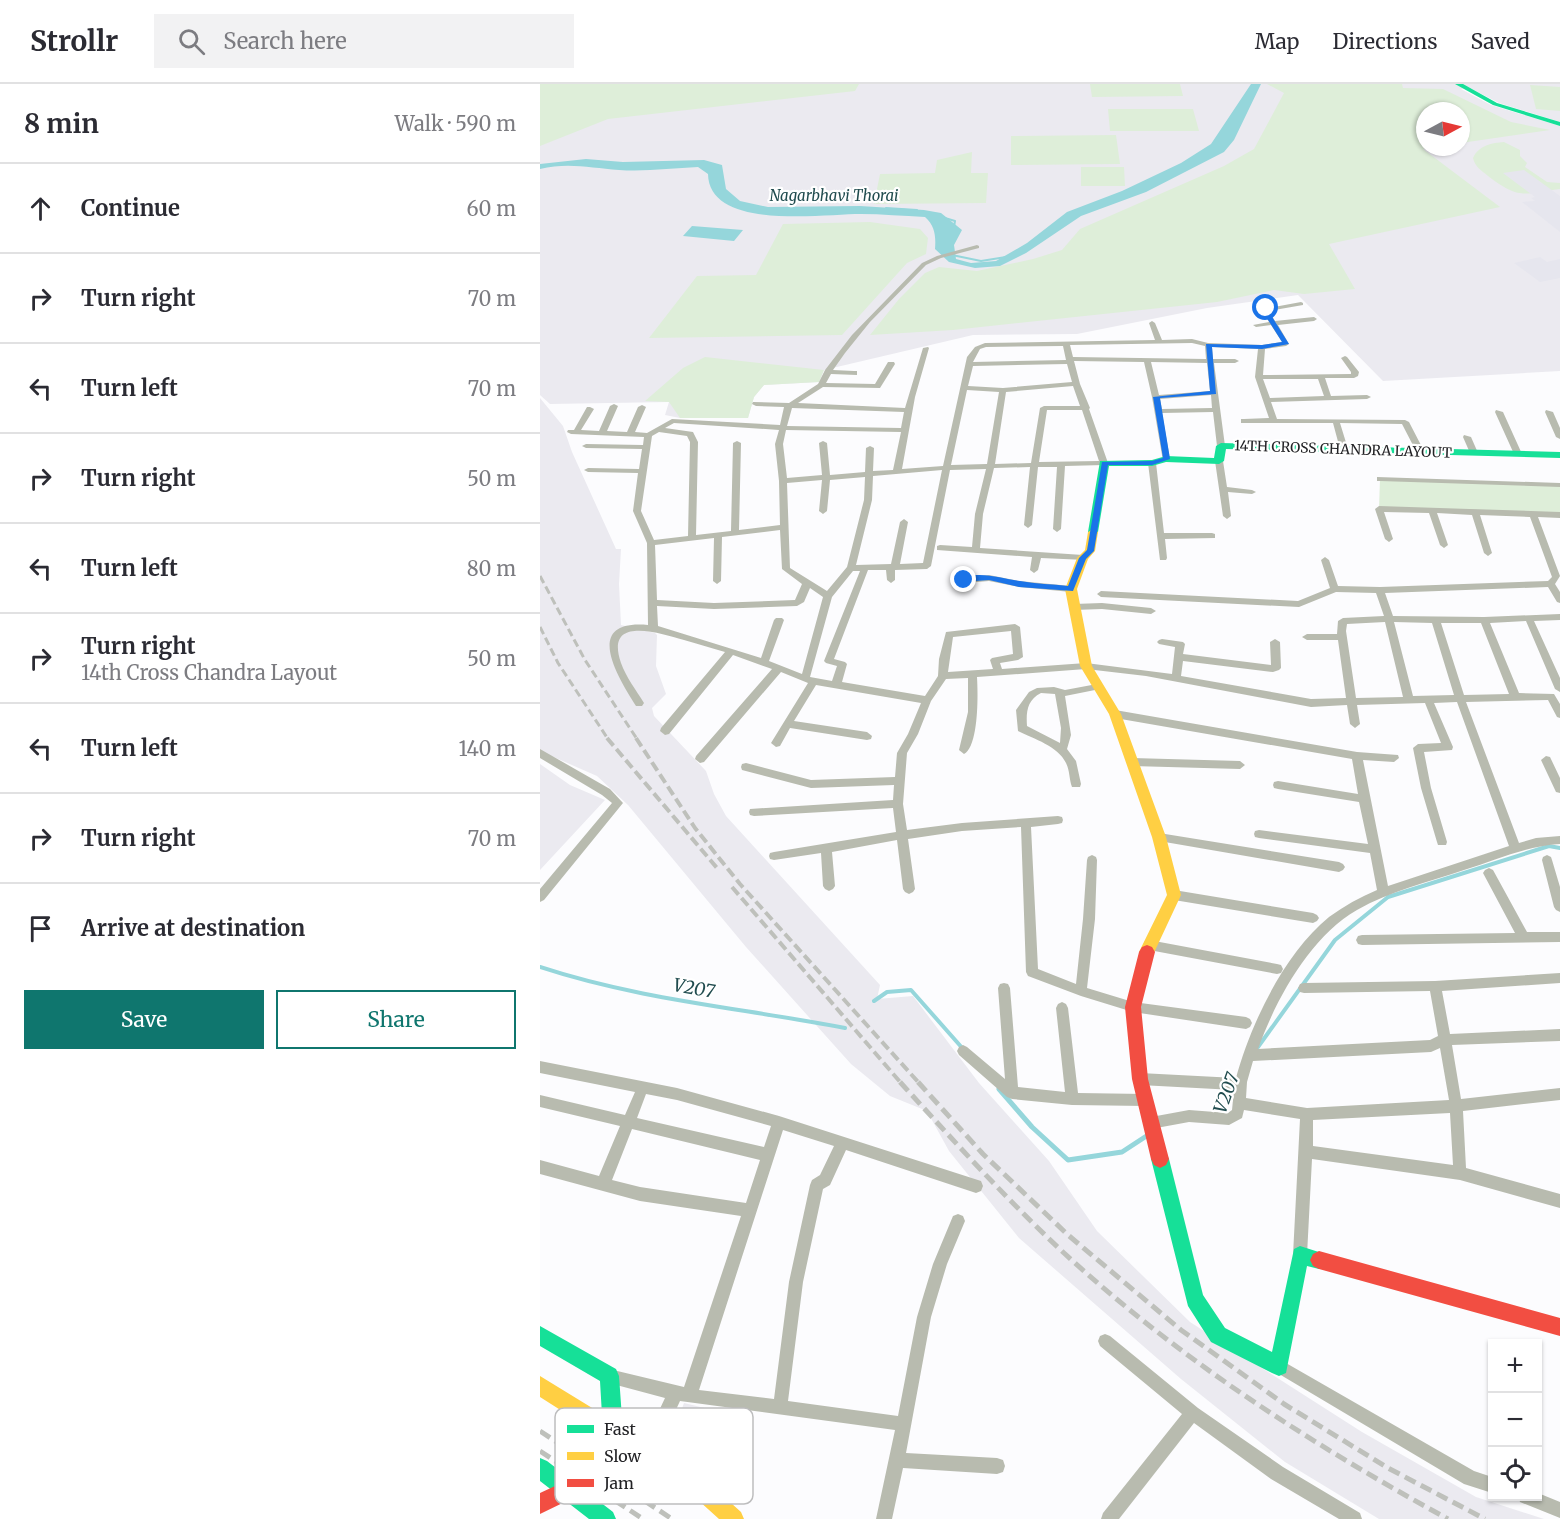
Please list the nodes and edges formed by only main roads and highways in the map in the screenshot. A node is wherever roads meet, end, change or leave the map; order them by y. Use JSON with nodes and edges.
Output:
{"nodes":[{"id":1,"x":1458,"y":84,"type":"edge"},
{"id":2,"x":1560,"y":124,"type":"edge"},
{"id":3,"x":1560,"y":456,"type":"edge"},
{"id":4,"x":1560,"y":1328,"type":"edge"},
{"id":5,"x":540,"y":1335,"type":"edge"},
{"id":6,"x":540,"y":1386,"type":"edge"},
{"id":7,"x":575,"y":1408,"type":"edge"},
{"id":8,"x":611,"y":1408,"type":"edge"},
{"id":9,"x":540,"y":1468,"type":"edge"},
{"id":10,"x":555,"y":1480,"type":"edge"},
{"id":11,"x":555,"y":1496,"type":"edge"},
{"id":12,"x":540,"y":1504,"type":"edge"},
{"id":13,"x":586,"y":1504,"type":"edge"},
{"id":14,"x":717,"y":1504,"type":"edge"},
{"id":15,"x":606,"y":1519,"type":"edge"},
{"id":16,"x":734,"y":1519,"type":"edge"}],
"edges":[{"from":1,"to":2,"type":"main road"},
{"from":3,"to":4,"type":"main road","name":"14TH CROSS CHANDRA LAYOUT"},
{"from":5,"to":8,"type":"main road"},
{"from":6,"to":7,"type":"main road"},
{"from":9,"to":10,"type":"main road"},
{"from":11,"to":12,"type":"main road"},
{"from":13,"to":15,"type":"main road"},
{"from":14,"to":16,"type":"main road"}]}
